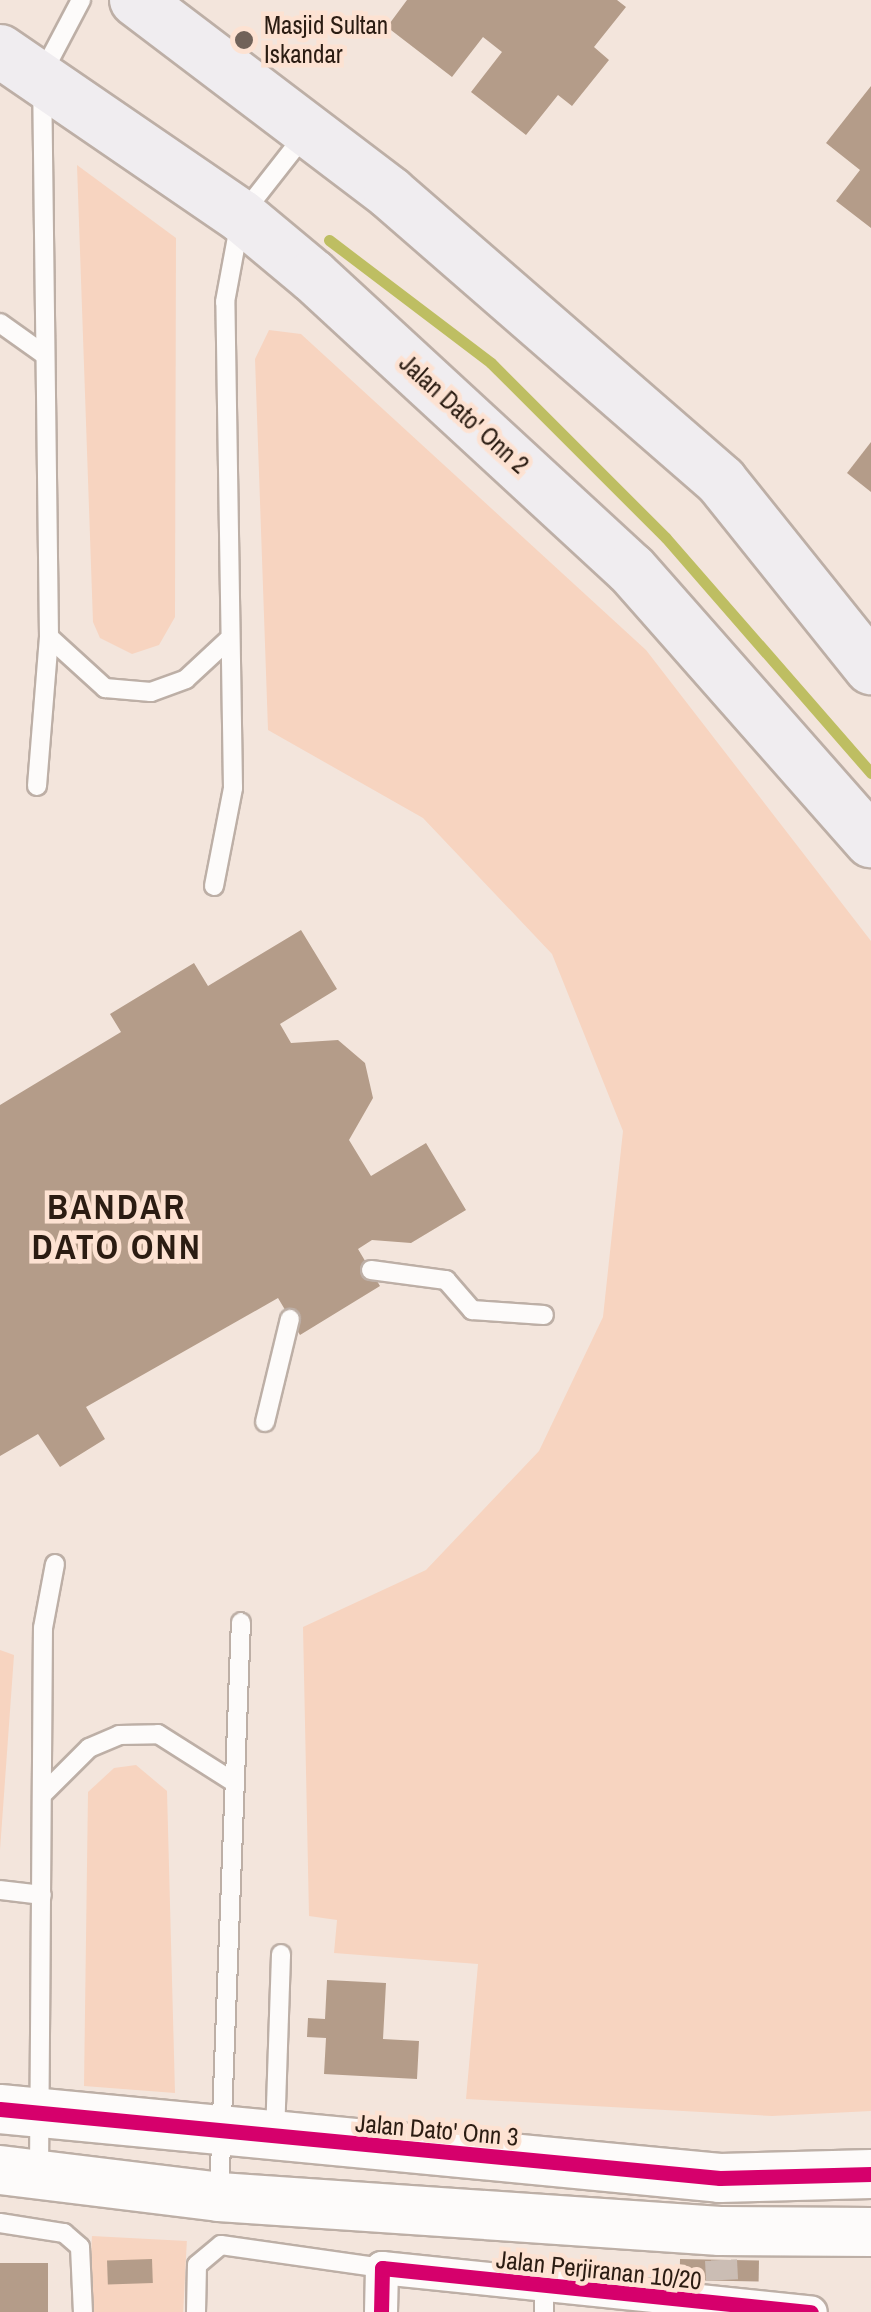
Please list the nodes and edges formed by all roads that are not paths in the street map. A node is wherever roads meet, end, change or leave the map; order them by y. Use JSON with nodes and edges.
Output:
{"nodes":[{"id":1,"x":81,"y":0,"type":"edge"},
{"id":2,"x":136,"y":0,"type":"edge"},
{"id":3,"x":21,"y":62,"type":"edge"},
{"id":4,"x":306,"y":132,"type":"junction"},
{"id":5,"x":241,"y":216,"type":"junction"},
{"id":6,"x":0,"y":324,"type":"edge"},
{"id":7,"x":42,"y":353,"type":"junction"},
{"id":8,"x":49,"y":637,"type":"junction"},
{"id":9,"x":227,"y":641,"type":"junction"},
{"id":10,"x":871,"y":668,"type":"edge"},
{"id":11,"x":36,"y":786,"type":"dead end"},
{"id":12,"x":871,"y":841,"type":"edge"},
{"id":13,"x":214,"y":886,"type":"dead end"},
{"id":14,"x":371,"y":1270,"type":"dead end"},
{"id":15,"x":544,"y":1315,"type":"dead end"},
{"id":16,"x":290,"y":1319,"type":"dead end"},
{"id":17,"x":265,"y":1422,"type":"dead end"},
{"id":18,"x":55,"y":1564,"type":"dead end"},
{"id":19,"x":241,"y":1622,"type":"dead end"},
{"id":20,"x":232,"y":1781,"type":"junction"},
{"id":21,"x":43,"y":1794,"type":"junction"},
{"id":22,"x":0,"y":1890,"type":"edge"},
{"id":23,"x":42,"y":1895,"type":"junction"},
{"id":24,"x":281,"y":1954,"type":"dead end"},
{"id":25,"x":20,"y":2112,"type":"edge"},
{"id":26,"x":223,"y":2137,"type":"junction"},
{"id":27,"x":275,"y":2142,"type":"junction"},
{"id":28,"x":19,"y":2173,"type":"edge"},
{"id":29,"x":871,"y":2174,"type":"edge"},
{"id":30,"x":720,"y":2178,"type":"junction"},
{"id":31,"x":220,"y":2196,"type":"junction"},
{"id":32,"x":0,"y":2223,"type":"edge"},
{"id":33,"x":871,"y":2232,"type":"edge"},
{"id":34,"x":382,"y":2268,"type":"junction"},
{"id":35,"x":722,"y":2278,"type":"edge"},
{"id":36,"x":544,"y":2301,"type":"edge"},
{"id":37,"x":83,"y":2312,"type":"edge"},
{"id":38,"x":196,"y":2312,"type":"edge"},
{"id":39,"x":381,"y":2312,"type":"edge"},
{"id":40,"x":811,"y":2312,"type":"edge"}],
"edges":[{"from":1,"to":3,"type":"lane"},
{"from":2,"to":4,"type":"main road"},
{"from":3,"to":5,"type":"main road","name":"Jalan Dato' Onn 2"},
{"from":3,"to":7,"type":"lane"},
{"from":4,"to":5,"type":"lane"},
{"from":4,"to":10,"type":"main road"},
{"from":5,"to":9,"type":"lane"},
{"from":5,"to":12,"type":"main road","name":"Jalan Dato' Onn 2"},
{"from":6,"to":7,"type":"lane"},
{"from":7,"to":8,"type":"lane"},
{"from":8,"to":9,"type":"lane"},
{"from":8,"to":11,"type":"lane"},
{"from":9,"to":13,"type":"lane"},
{"from":14,"to":15,"type":"lane"},
{"from":16,"to":17,"type":"lane"},
{"from":18,"to":21,"type":"lane"},
{"from":19,"to":20,"type":"lane"},
{"from":20,"to":21,"type":"lane"},
{"from":20,"to":26,"type":"lane"},
{"from":21,"to":23,"type":"lane"},
{"from":22,"to":23,"type":"lane"},
{"from":23,"to":25,"type":"lane"},
{"from":24,"to":27,"type":"lane"},
{"from":25,"to":26,"type":"main road","name":"Jalan Dato' Onn 3"},
{"from":25,"to":28,"type":"lane"},
{"from":26,"to":27,"type":"main road","name":"Jalan Dato' Onn 3"},
{"from":26,"to":31,"type":"lane"},
{"from":27,"to":30,"type":"main road","name":"Jalan Dato' Onn 3"},
{"from":28,"to":31,"type":"main road"},
{"from":29,"to":30,"type":"main road","name":"Jalan Dato' Onn 3"},
{"from":30,"to":35,"type":"street"},
{"from":31,"to":35,"type":"main road"},
{"from":32,"to":37,"type":"lane"},
{"from":33,"to":35,"type":"main road"},
{"from":34,"to":36,"type":"street","name":"Jalan Perjiranan 10/20"},
{"from":34,"to":38,"type":"lane"},
{"from":34,"to":39,"type":"street"},
{"from":35,"to":36,"type":"street","name":"Jalan Perjiranan 10/20"},
{"from":35,"to":40,"type":"street","name":"Jalan Perjiranan 10/20"}]}
